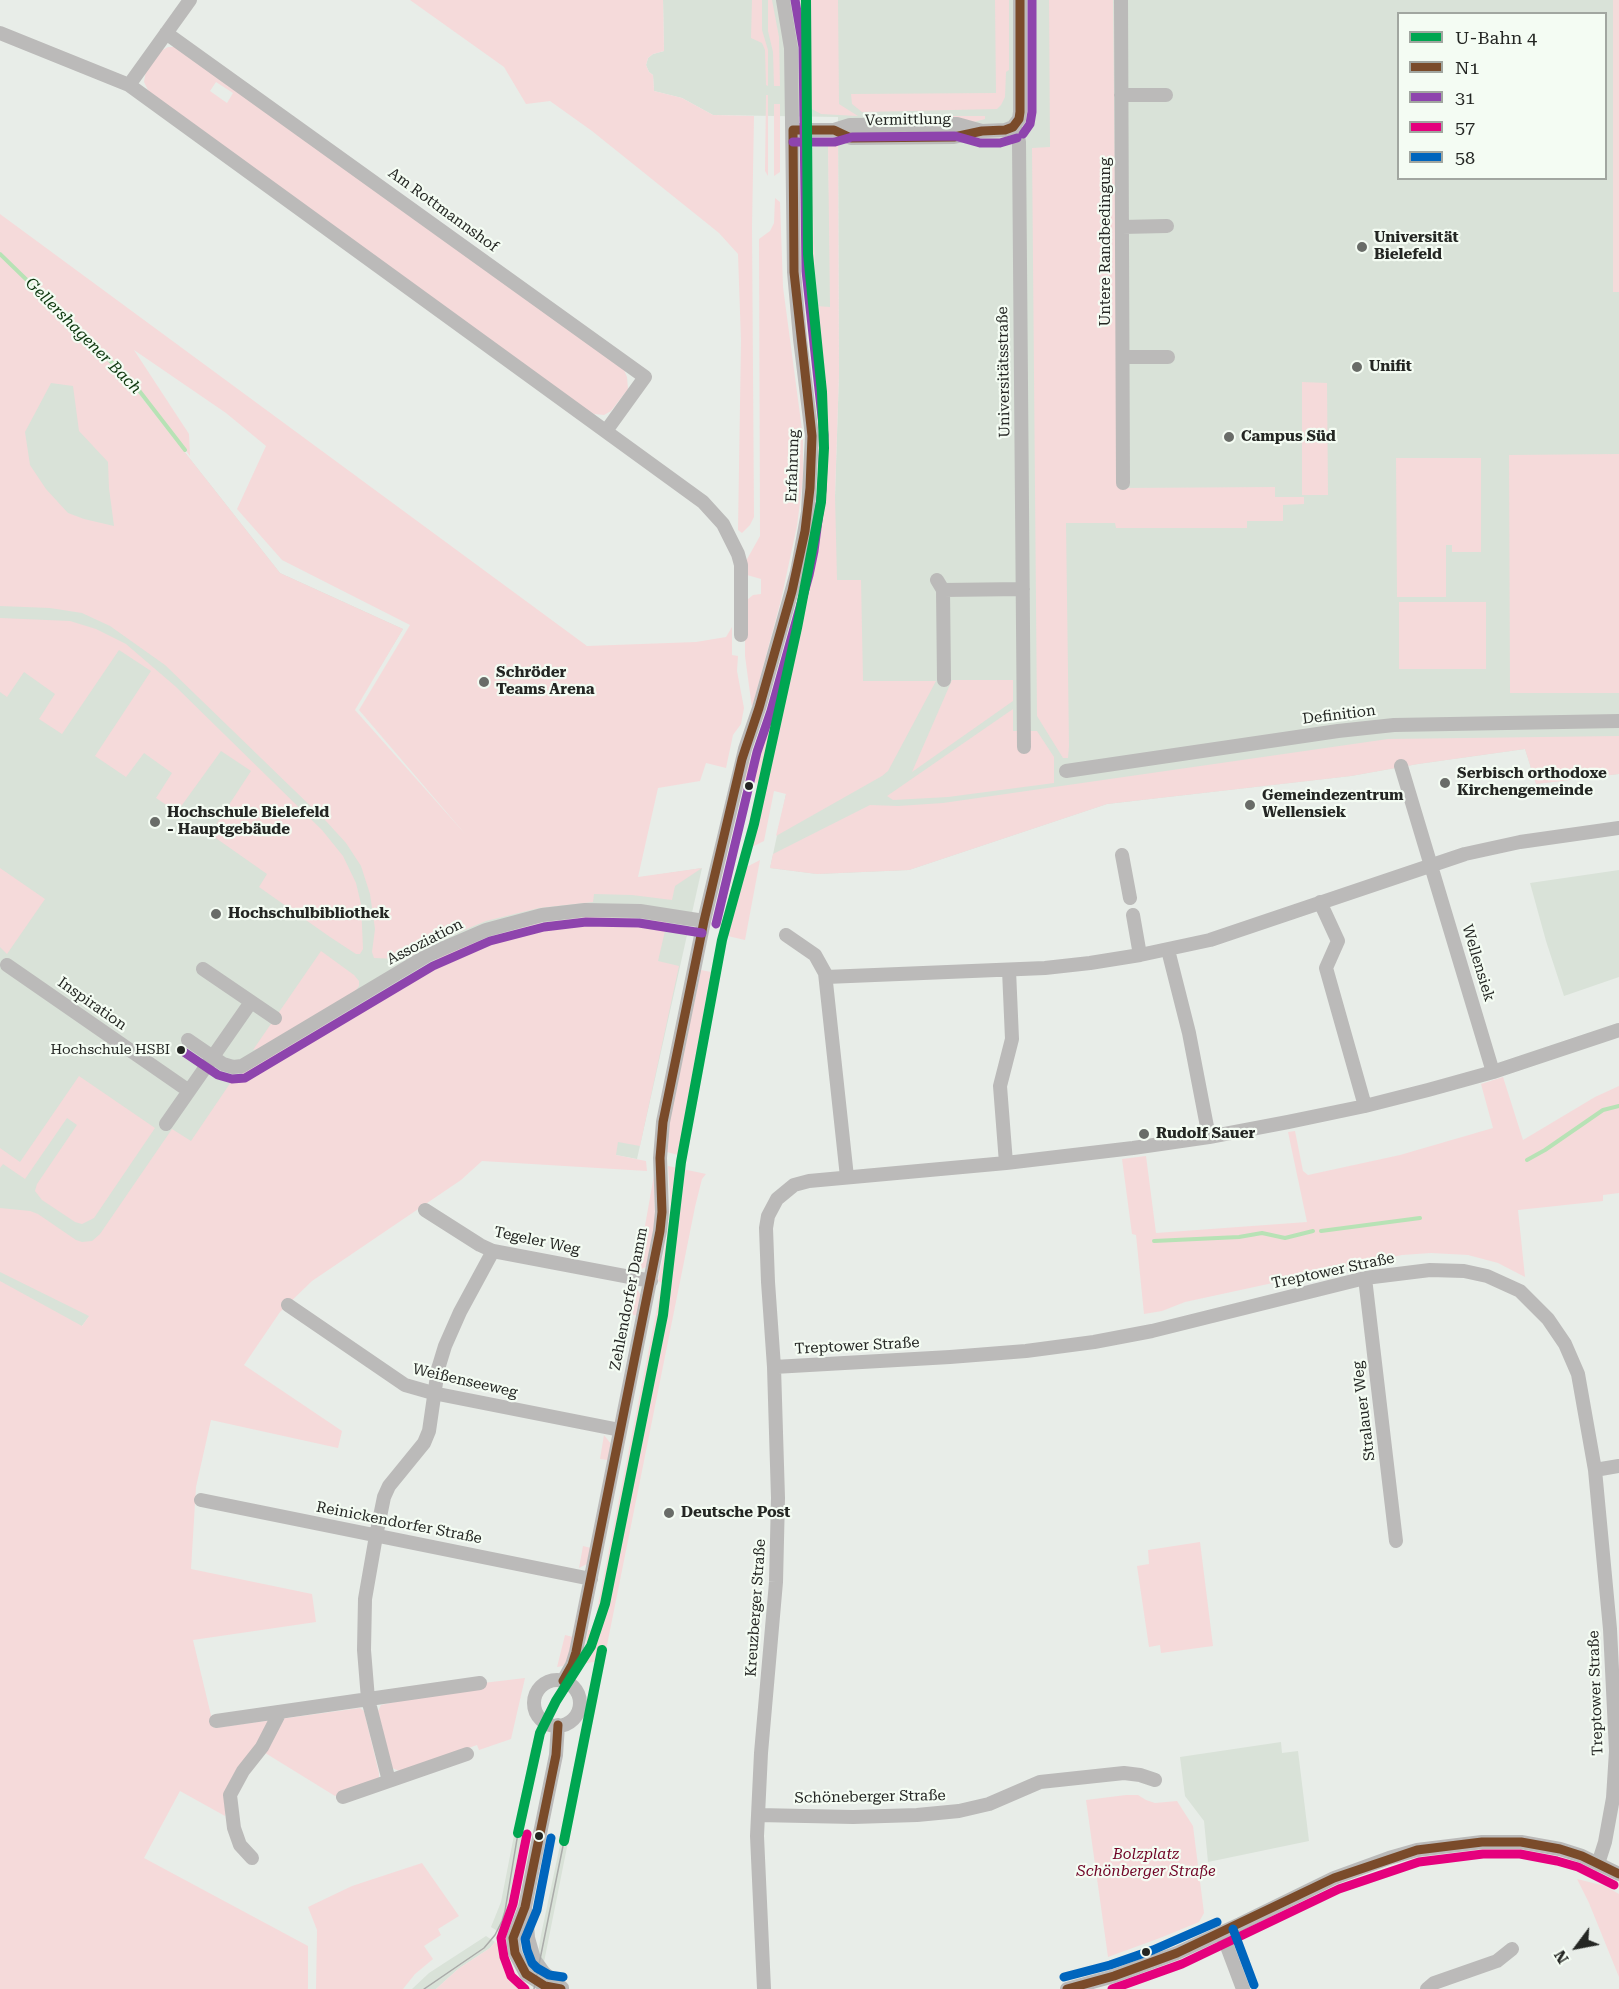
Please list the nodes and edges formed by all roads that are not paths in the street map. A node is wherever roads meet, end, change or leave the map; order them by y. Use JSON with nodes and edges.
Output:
{"nodes":[{"id":1,"x":190,"y":0,"type":"edge"},
{"id":2,"x":783,"y":0,"type":"edge"},
{"id":3,"x":1020,"y":0,"type":"edge"},
{"id":4,"x":1121,"y":0,"type":"edge"},
{"id":5,"x":0,"y":33,"type":"edge"},
{"id":6,"x":166,"y":33,"type":"junction"},
{"id":7,"x":129,"y":85,"type":"junction"},
{"id":8,"x":1121,"y":95,"type":"junction"},
{"id":9,"x":1166,"y":95,"type":"dead end"},
{"id":10,"x":1013,"y":127,"type":"junction"},
{"id":11,"x":793,"y":130,"type":"junction"},
{"id":12,"x":1167,"y":226,"type":"dead end"},
{"id":13,"x":1122,"y":227,"type":"junction"},
{"id":14,"x":1123,"y":357,"type":"junction"},
{"id":15,"x":1168,"y":357,"type":"dead end"},
{"id":16,"x":606,"y":431,"type":"junction"},
{"id":17,"x":1124,"y":483,"type":"dead end"},
{"id":18,"x":1023,"y":590,"type":"junction"},
{"id":19,"x":741,"y":635,"type":"dead end"},
{"id":20,"x":944,"y":680,"type":"dead end"},
{"id":21,"x":1619,"y":722,"type":"edge"},
{"id":22,"x":1024,"y":747,"type":"dead end"},
{"id":23,"x":1401,"y":766,"type":"dead end"},
{"id":24,"x":1066,"y":771,"type":"dead end"},
{"id":25,"x":1619,"y":828,"type":"edge"},
{"id":26,"x":1122,"y":855,"type":"dead end"},
{"id":27,"x":1431,"y":865,"type":"junction"},
{"id":28,"x":1130,"y":898,"type":"dead end"},
{"id":29,"x":1320,"y":903,"type":"junction"},
{"id":30,"x":1133,"y":915,"type":"dead end"},
{"id":31,"x":705,"y":921,"type":"junction"},
{"id":32,"x":786,"y":935,"type":"dead end"},
{"id":33,"x":1168,"y":950,"type":"junction"},
{"id":34,"x":1140,"y":955,"type":"junction"},
{"id":35,"x":7,"y":966,"type":"dead end"},
{"id":36,"x":203,"y":969,"type":"dead end"},
{"id":37,"x":1009,"y":970,"type":"junction"},
{"id":38,"x":826,"y":977,"type":"junction"},
{"id":39,"x":251,"y":1002,"type":"junction"},
{"id":40,"x":275,"y":1018,"type":"dead end"},
{"id":41,"x":1619,"y":1030,"type":"edge"},
{"id":42,"x":188,"y":1040,"type":"dead end"},
{"id":43,"x":212,"y":1057,"type":"junction"},
{"id":44,"x":1493,"y":1072,"type":"junction"},
{"id":45,"x":189,"y":1091,"type":"junction"},
{"id":46,"x":1365,"y":1106,"type":"junction"},
{"id":47,"x":166,"y":1124,"type":"dead end"},
{"id":48,"x":1209,"y":1137,"type":"junction"},
{"id":49,"x":1006,"y":1162,"type":"junction"},
{"id":50,"x":847,"y":1177,"type":"junction"},
{"id":51,"x":425,"y":1210,"type":"dead end"},
{"id":52,"x":493,"y":1251,"type":"junction"},
{"id":53,"x":1365,"y":1278,"type":"junction"},
{"id":54,"x":651,"y":1281,"type":"junction"},
{"id":55,"x":288,"y":1305,"type":"dead end"},
{"id":56,"x":774,"y":1366,"type":"junction"},
{"id":57,"x":433,"y":1393,"type":"junction"},
{"id":58,"x":620,"y":1430,"type":"junction"},
{"id":59,"x":1619,"y":1466,"type":"edge"},
{"id":60,"x":1595,"y":1470,"type":"junction"},
{"id":61,"x":201,"y":1500,"type":"dead end"},
{"id":62,"x":376,"y":1536,"type":"junction"},
{"id":63,"x":1396,"y":1541,"type":"dead end"},
{"id":64,"x":591,"y":1579,"type":"junction"},
{"id":65,"x":564,"y":1680,"type":"junction"},
{"id":66,"x":480,"y":1683,"type":"dead end"},
{"id":67,"x":368,"y":1699,"type":"junction"},
{"id":68,"x":280,"y":1712,"type":"junction"},
{"id":69,"x":216,"y":1721,"type":"dead end"},
{"id":70,"x":558,"y":1725,"type":"junction"},
{"id":71,"x":1617,"y":1730,"type":"edge"},
{"id":72,"x":466,"y":1754,"type":"dead end"},
{"id":73,"x":1155,"y":1780,"type":"dead end"},
{"id":74,"x":389,"y":1781,"type":"junction"},
{"id":75,"x":343,"y":1797,"type":"dead end"},
{"id":76,"x":758,"y":1815,"type":"junction"},
{"id":77,"x":252,"y":1858,"type":"dead end"},
{"id":78,"x":1598,"y":1864,"type":"junction"},
{"id":79,"x":1619,"y":1874,"type":"edge"},
{"id":80,"x":1222,"y":1933,"type":"junction"},
{"id":81,"x":1512,"y":1949,"type":"dead end"},
{"id":82,"x":563,"y":1989,"type":"edge"},
{"id":83,"x":764,"y":1989,"type":"edge"},
{"id":84,"x":1067,"y":1989,"type":"edge"},
{"id":85,"x":1243,"y":1989,"type":"edge"},
{"id":86,"x":1427,"y":1989,"type":"edge"}],
"edges":[{"from":1,"to":6,"type":"street"},
{"from":2,"to":11,"type":"street","name":"Erfahrung"},
{"from":3,"to":10,"type":"street","name":"Universitätsstraße"},
{"from":4,"to":8,"type":"street","name":"Untere Randbedingung"},
{"from":5,"to":7,"type":"street"},
{"from":6,"to":7,"type":"street"},
{"from":6,"to":16,"type":"street","name":"Am Rottmannshof"},
{"from":7,"to":16,"type":"street"},
{"from":8,"to":9,"type":"street"},
{"from":8,"to":13,"type":"street","name":"Untere Randbedingung"},
{"from":10,"to":11,"type":"street","name":"Vermittlung"},
{"from":10,"to":18,"type":"street","name":"Universitätsstraße"},
{"from":11,"to":31,"type":"street","name":"Erfahrung"},
{"from":12,"to":13,"type":"street"},
{"from":13,"to":14,"type":"street","name":"Untere Randbedingung"},
{"from":14,"to":15,"type":"street"},
{"from":14,"to":17,"type":"street","name":"Untere Randbedingung"},
{"from":16,"to":19,"type":"street"},
{"from":18,"to":20,"type":"street"},
{"from":18,"to":22,"type":"street","name":"Universitätsstraße"},
{"from":21,"to":24,"type":"street","name":"Definition"},
{"from":23,"to":27,"type":"street","name":"Wellensiek"},
{"from":25,"to":27,"type":"street"},
{"from":26,"to":28,"type":"street"},
{"from":27,"to":29,"type":"street"},
{"from":27,"to":44,"type":"street","name":"Wellensiek"},
{"from":29,"to":33,"type":"street"},
{"from":29,"to":46,"type":"street"},
{"from":30,"to":34,"type":"street"},
{"from":31,"to":43,"type":"street","name":"Assoziation"},
{"from":31,"to":54,"type":"street","name":"Zehlendorfer Damm"},
{"from":32,"to":38,"type":"street"},
{"from":33,"to":34,"type":"street"},
{"from":33,"to":48,"type":"street"},
{"from":34,"to":37,"type":"street"},
{"from":35,"to":45,"type":"street","name":"Inspiration"},
{"from":36,"to":39,"type":"street"},
{"from":37,"to":38,"type":"street"},
{"from":37,"to":49,"type":"street"},
{"from":38,"to":50,"type":"street"},
{"from":39,"to":40,"type":"street"},
{"from":39,"to":43,"type":"street"},
{"from":41,"to":44,"type":"street"},
{"from":42,"to":43,"type":"street","name":"Assoziation"},
{"from":43,"to":45,"type":"street"},
{"from":44,"to":46,"type":"street"},
{"from":45,"to":47,"type":"street"},
{"from":46,"to":48,"type":"street"},
{"from":48,"to":49,"type":"street"},
{"from":49,"to":50,"type":"street"},
{"from":50,"to":56,"type":"street","name":"Kreuzberger Straße"},
{"from":51,"to":52,"type":"street","name":"Tegeler Weg"},
{"from":52,"to":54,"type":"street","name":"Tegeler Weg"},
{"from":52,"to":57,"type":"street"},
{"from":53,"to":56,"type":"street","name":"Treptower Straße"},
{"from":53,"to":60,"type":"street","name":"Treptower Straße"},
{"from":53,"to":63,"type":"street","name":"Stralauer Weg"},
{"from":54,"to":58,"type":"street","name":"Zehlendorfer Damm"},
{"from":55,"to":57,"type":"street","name":"Weißenseeweg"},
{"from":56,"to":76,"type":"street","name":"Kreuzberger Straße"},
{"from":57,"to":58,"type":"street","name":"Weißenseeweg"},
{"from":57,"to":62,"type":"street"},
{"from":58,"to":64,"type":"street","name":"Zehlendorfer Damm"},
{"from":59,"to":60,"type":"street"},
{"from":60,"to":71,"type":"street","name":"Treptower Straße"},
{"from":61,"to":62,"type":"street","name":"Reinickendorfer Straße"},
{"from":62,"to":64,"type":"street","name":"Reinickendorfer Straße"},
{"from":62,"to":67,"type":"street"},
{"from":64,"to":65,"type":"street","name":"Zehlendorfer Damm"},
{"from":65,"to":70,"type":"street"},
{"from":65,"to":70,"type":"street"},
{"from":66,"to":67,"type":"street"},
{"from":67,"to":68,"type":"street"},
{"from":67,"to":74,"type":"street"},
{"from":68,"to":69,"type":"street"},
{"from":68,"to":77,"type":"street"},
{"from":70,"to":82,"type":"street"},
{"from":71,"to":78,"type":"street","name":"Treptower Straße"},
{"from":72,"to":74,"type":"street"},
{"from":73,"to":76,"type":"street","name":"Schöneberger Straße"},
{"from":74,"to":75,"type":"street"},
{"from":76,"to":83,"type":"street","name":"Kreuzberger Straße"},
{"from":78,"to":79,"type":"street"},
{"from":78,"to":80,"type":"street"},
{"from":80,"to":84,"type":"street"},
{"from":80,"to":85,"type":"street"},
{"from":81,"to":86,"type":"street"}]}
